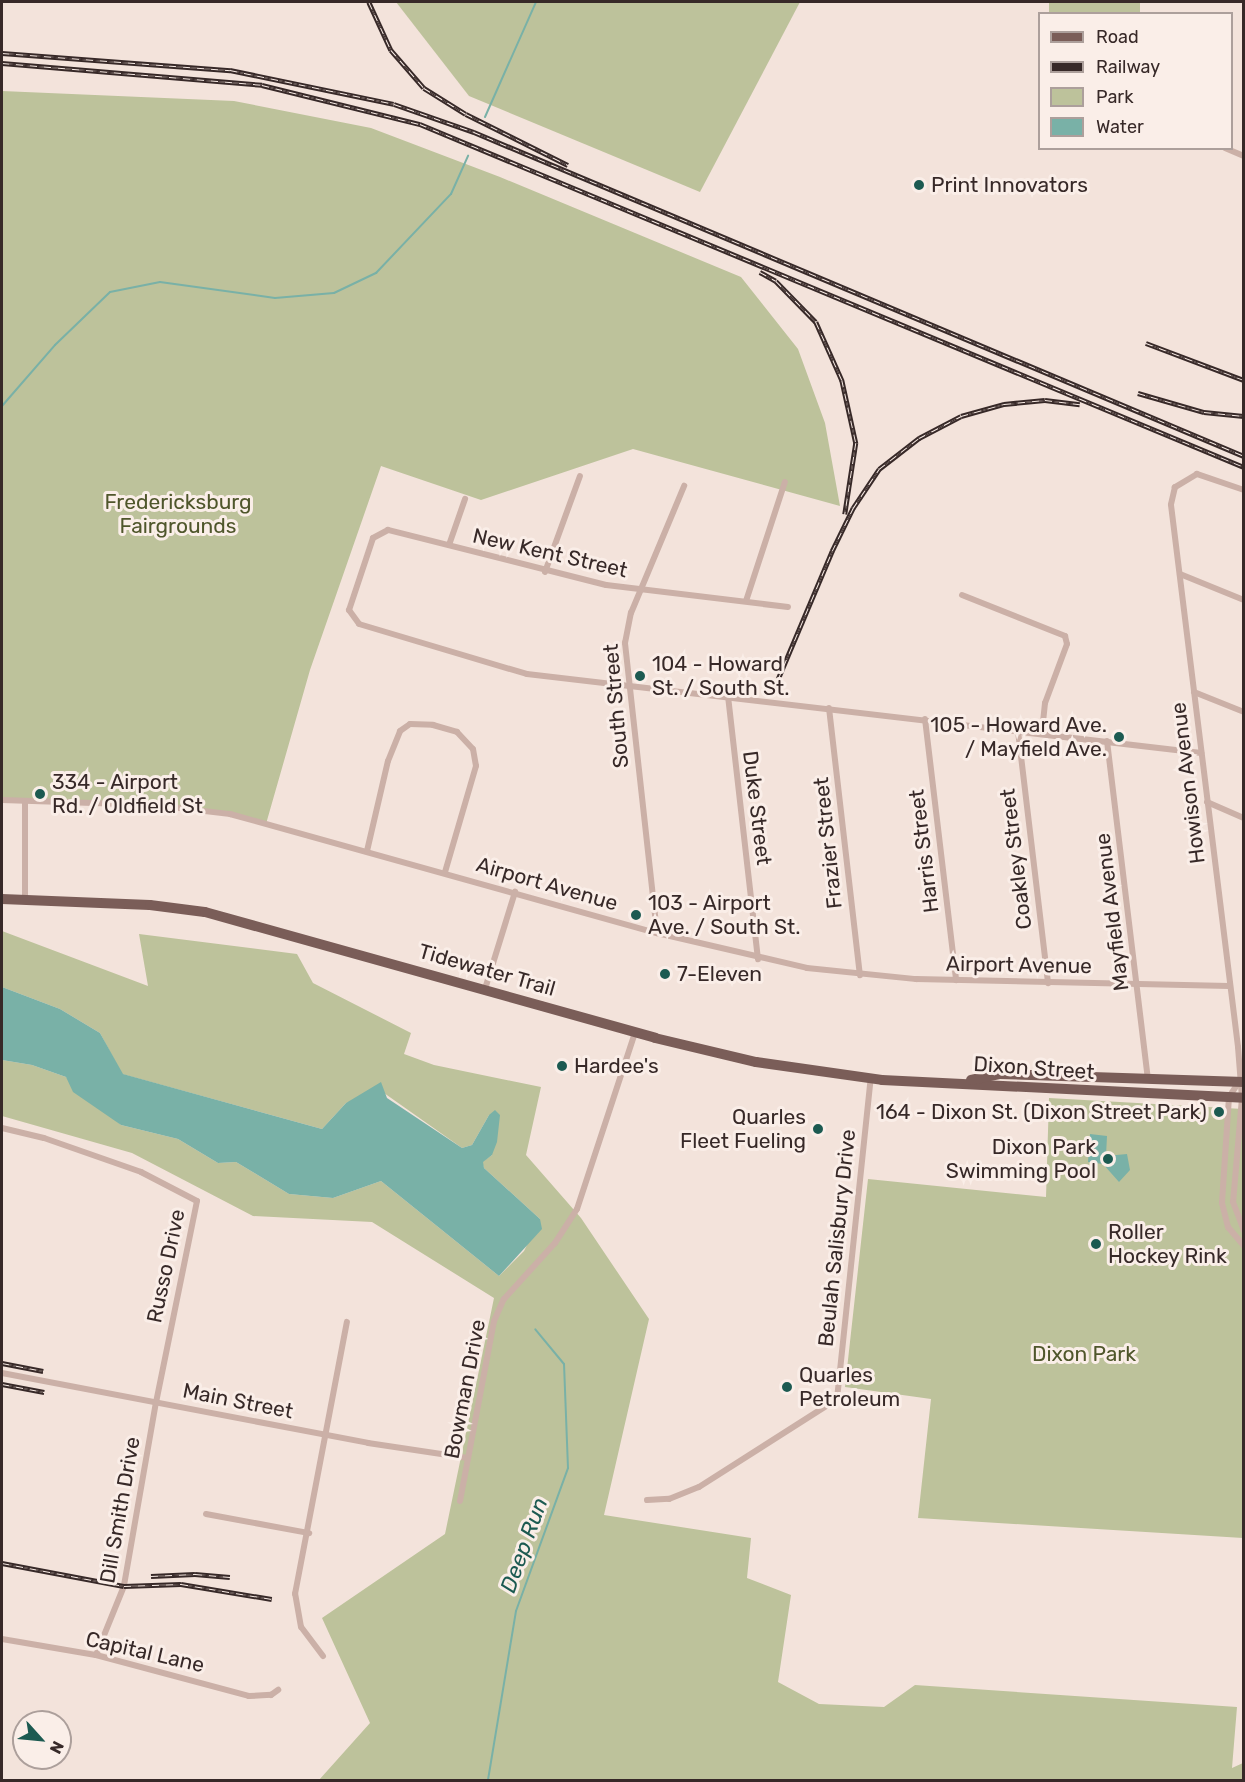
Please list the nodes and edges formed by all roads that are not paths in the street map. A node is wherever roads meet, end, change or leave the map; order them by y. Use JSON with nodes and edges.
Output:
{"nodes":[{"id":1,"x":1230,"y":150,"type":"edge"},
{"id":2,"x":1244,"y":156,"type":"edge"},
{"id":3,"x":580,"y":476,"type":"dead end"},
{"id":4,"x":785,"y":482,"type":"dead end"},
{"id":5,"x":684,"y":486,"type":"dead end"},
{"id":6,"x":1244,"y":490,"type":"edge"},
{"id":7,"x":465,"y":500,"type":"dead end"},
{"id":8,"x":449,"y":545,"type":"junction"},
{"id":9,"x":545,"y":572,"type":"junction"},
{"id":10,"x":1180,"y":574,"type":"junction"},
{"id":11,"x":640,"y":590,"type":"junction"},
{"id":12,"x":962,"y":595,"type":"dead end"},
{"id":13,"x":1244,"y":600,"type":"edge"},
{"id":14,"x":746,"y":601,"type":"junction"},
{"id":15,"x":788,"y":607,"type":"dead end"},
{"id":16,"x":627,"y":685,"type":"junction"},
{"id":17,"x":1194,"y":692,"type":"junction"},
{"id":18,"x":728,"y":696,"type":"junction"},
{"id":19,"x":829,"y":708,"type":"junction"},
{"id":20,"x":1244,"y":712,"type":"edge"},
{"id":21,"x":925,"y":719,"type":"junction"},
{"id":22,"x":1018,"y":731,"type":"junction"},
{"id":23,"x":1042,"y":734,"type":"junction"},
{"id":24,"x":1107,"y":741,"type":"junction"},
{"id":25,"x":1201,"y":753,"type":"junction"},
{"id":26,"x":2,"y":800,"type":"edge"},
{"id":27,"x":25,"y":801,"type":"junction"},
{"id":28,"x":1207,"y":802,"type":"junction"},
{"id":29,"x":1244,"y":818,"type":"edge"},
{"id":30,"x":368,"y":851,"type":"junction"},
{"id":31,"x":445,"y":872,"type":"junction"},
{"id":32,"x":515,"y":892,"type":"junction"},
{"id":33,"x":2,"y":899,"type":"edge"},
{"id":34,"x":25,"y":899,"type":"junction"},
{"id":35,"x":657,"y":933,"type":"junction"},
{"id":36,"x":758,"y":959,"type":"junction"},
{"id":37,"x":860,"y":975,"type":"junction"},
{"id":38,"x":956,"y":980,"type":"junction"},
{"id":39,"x":1048,"y":983,"type":"junction"},
{"id":40,"x":1137,"y":984,"type":"junction"},
{"id":41,"x":1229,"y":986,"type":"junction"},
{"id":42,"x":485,"y":990,"type":"junction"},
{"id":43,"x":635,"y":1033,"type":"junction"},
{"id":44,"x":1244,"y":1041,"type":"edge"},
{"id":45,"x":1238,"y":1047,"type":"junction"},
{"id":46,"x":871,"y":1078,"type":"junction"},
{"id":47,"x":1148,"y":1078,"type":"junction"},
{"id":48,"x":961,"y":1082,"type":"junction"},
{"id":49,"x":1241,"y":1082,"type":"edge"},
{"id":50,"x":1229,"y":1097,"type":"junction"},
{"id":51,"x":1243,"y":1098,"type":"edge"},
{"id":52,"x":2,"y":1128,"type":"edge"},
{"id":53,"x":1244,"y":1231,"type":"edge"},
{"id":54,"x":1244,"y":1246,"type":"edge"},
{"id":55,"x":347,"y":1322,"type":"dead end"},
{"id":56,"x":2,"y":1372,"type":"edge"},
{"id":57,"x":156,"y":1402,"type":"junction"},
{"id":58,"x":328,"y":1435,"type":"junction"},
{"id":59,"x":468,"y":1458,"type":"junction"},
{"id":60,"x":647,"y":1500,"type":"dead end"},
{"id":61,"x":460,"y":1501,"type":"dead end"},
{"id":62,"x":206,"y":1514,"type":"dead end"},
{"id":63,"x":309,"y":1533,"type":"junction"},
{"id":64,"x":2,"y":1639,"type":"edge"},
{"id":65,"x":96,"y":1655,"type":"junction"},
{"id":66,"x":323,"y":1656,"type":"dead end"},
{"id":67,"x":278,"y":1690,"type":"dead end"}],
"edges":[{"from":1,"to":2,"type":"street"},
{"from":3,"to":9,"type":"street"},
{"from":4,"to":14,"type":"street"},
{"from":5,"to":11,"type":"street","name":"South Street"},
{"from":6,"to":10,"type":"street","name":"Howison Avenue"},
{"from":7,"to":8,"type":"street"},
{"from":8,"to":9,"type":"street","name":"New Kent Street"},
{"from":8,"to":16,"type":"street","name":"New Kent Street"},
{"from":9,"to":11,"type":"street","name":"New Kent Street"},
{"from":10,"to":13,"type":"street"},
{"from":10,"to":17,"type":"street","name":"Howison Avenue"},
{"from":11,"to":14,"type":"street","name":"New Kent Street"},
{"from":11,"to":16,"type":"street","name":"South Street"},
{"from":12,"to":23,"type":"street"},
{"from":14,"to":15,"type":"street","name":"New Kent Street"},
{"from":16,"to":18,"type":"street"},
{"from":16,"to":35,"type":"street","name":"South Street"},
{"from":17,"to":20,"type":"street"},
{"from":17,"to":25,"type":"street","name":"Howison Avenue"},
{"from":18,"to":19,"type":"street"},
{"from":18,"to":36,"type":"street","name":"Duke Street"},
{"from":19,"to":21,"type":"street"},
{"from":19,"to":37,"type":"street","name":"Frazier Street"},
{"from":21,"to":22,"type":"street"},
{"from":21,"to":38,"type":"street","name":"Harris Street"},
{"from":22,"to":23,"type":"street"},
{"from":22,"to":39,"type":"street","name":"Coakley Street"},
{"from":23,"to":24,"type":"street"},
{"from":24,"to":25,"type":"street"},
{"from":24,"to":40,"type":"street","name":"Mayfield Avenue"},
{"from":25,"to":28,"type":"street","name":"Howison Avenue"},
{"from":26,"to":27,"type":"street","name":"Airport Avenue"},
{"from":27,"to":30,"type":"street","name":"Airport Avenue"},
{"from":27,"to":34,"type":"street"},
{"from":28,"to":29,"type":"street"},
{"from":28,"to":41,"type":"street","name":"Howison Avenue"},
{"from":30,"to":31,"type":"street","name":"Airport Avenue"},
{"from":30,"to":31,"type":"street"},
{"from":31,"to":32,"type":"street","name":"Airport Avenue"},
{"from":32,"to":35,"type":"street","name":"Airport Avenue"},
{"from":32,"to":42,"type":"street"},
{"from":33,"to":34,"type":"main road","name":"Tidewater Trail"},
{"from":34,"to":42,"type":"main road","name":"Tidewater Trail"},
{"from":35,"to":36,"type":"street","name":"Airport Avenue"},
{"from":36,"to":37,"type":"street","name":"Airport Avenue"},
{"from":37,"to":38,"type":"street","name":"Airport Avenue"},
{"from":38,"to":39,"type":"street","name":"Airport Avenue"},
{"from":39,"to":40,"type":"street","name":"Airport Avenue"},
{"from":40,"to":41,"type":"street","name":"Airport Avenue"},
{"from":40,"to":47,"type":"street","name":"Mayfield Avenue"},
{"from":41,"to":45,"type":"street","name":"Howison Avenue"},
{"from":42,"to":43,"type":"main road","name":"Tidewater Trail"},
{"from":43,"to":46,"type":"main road","name":"Tidewater Trail"},
{"from":43,"to":59,"type":"street","name":"Bowman Drive"},
{"from":44,"to":45,"type":"street"},
{"from":45,"to":49,"type":"street","name":"Howison Avenue"},
{"from":46,"to":48,"type":"main road","name":"Tidewater Trail"},
{"from":46,"to":60,"type":"street","name":"Beulah Salisbury Drive"},
{"from":47,"to":48,"type":"main road","name":"Dixon Street"},
{"from":47,"to":49,"type":"main road","name":"Dixon Street"},
{"from":48,"to":50,"type":"main road","name":"Dixon Street"},
{"from":49,"to":50,"type":"street"},
{"from":49,"to":51,"type":"street"},
{"from":50,"to":51,"type":"main road","name":"Dixon Street"},
{"from":50,"to":54,"type":"street"},
{"from":51,"to":53,"type":"street"},
{"from":52,"to":57,"type":"street","name":"Russo Drive"},
{"from":55,"to":58,"type":"street"},
{"from":56,"to":57,"type":"street","name":"Main Street"},
{"from":57,"to":58,"type":"street","name":"Main Street"},
{"from":57,"to":65,"type":"street","name":"Dill Smith Drive"},
{"from":58,"to":59,"type":"street","name":"Main Street"},
{"from":58,"to":63,"type":"street"},
{"from":59,"to":61,"type":"street","name":"Bowman Drive"},
{"from":62,"to":63,"type":"street"},
{"from":63,"to":66,"type":"street"},
{"from":64,"to":65,"type":"street","name":"Capital Lane"},
{"from":65,"to":67,"type":"street","name":"Capital Lane"}]}
